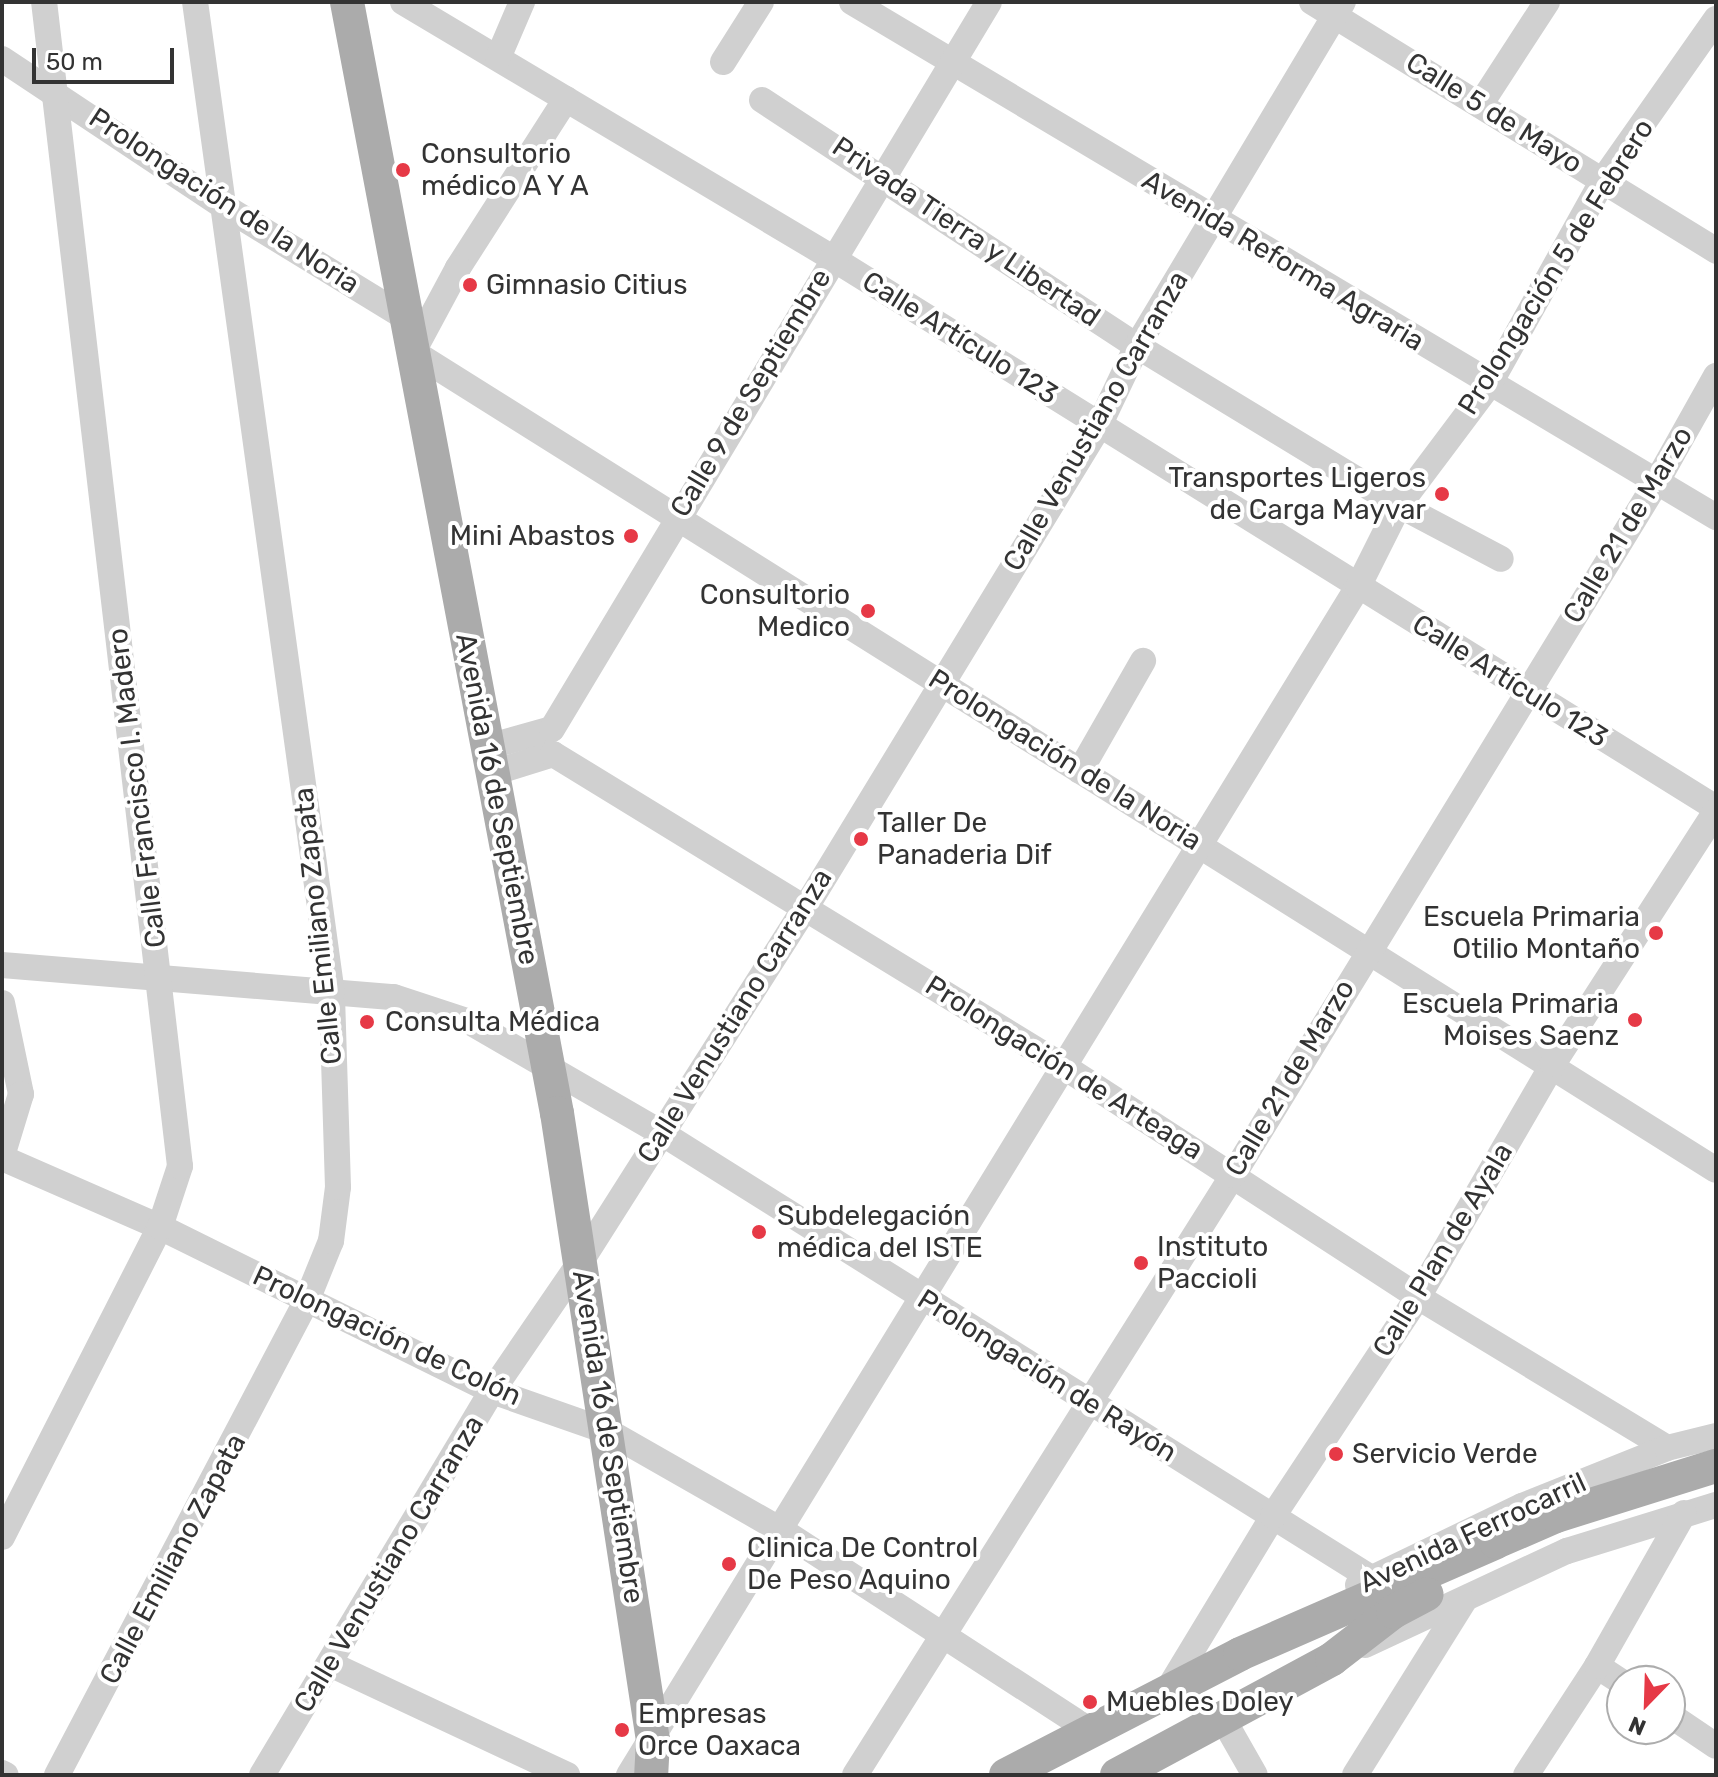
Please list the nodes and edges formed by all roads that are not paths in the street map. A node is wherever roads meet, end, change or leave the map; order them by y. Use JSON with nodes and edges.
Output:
{"nodes":[{"id":1,"x":44,"y":2,"type":"edge"},
{"id":2,"x":195,"y":2,"type":"edge"},
{"id":3,"x":347,"y":2,"type":"edge"},
{"id":4,"x":403,"y":2,"type":"edge"},
{"id":5,"x":522,"y":2,"type":"edge"},
{"id":6,"x":761,"y":2,"type":"edge"},
{"id":7,"x":852,"y":2,"type":"edge"},
{"id":8,"x":989,"y":2,"type":"edge"},
{"id":9,"x":1547,"y":2,"type":"edge"},
{"id":10,"x":1329,"y":6,"type":"edge"},
{"id":11,"x":1716,"y":19,"type":"edge"},
{"id":12,"x":498,"y":58,"type":"junction"},
{"id":13,"x":2,"y":59,"type":"edge"},
{"id":14,"x":723,"y":62,"type":"dead end"},
{"id":15,"x":952,"y":62,"type":"junction"},
{"id":16,"x":56,"y":92,"type":"junction"},
{"id":17,"x":566,"y":99,"type":"junction"},
{"id":18,"x":762,"y":100,"type":"dead end"},
{"id":19,"x":1480,"y":105,"type":"junction"},
{"id":20,"x":883,"y":175,"type":"junction"},
{"id":21,"x":1603,"y":180,"type":"junction"},
{"id":22,"x":225,"y":207,"type":"junction"},
{"id":23,"x":1214,"y":219,"type":"junction"},
{"id":24,"x":1716,"y":251,"type":"edge"},
{"id":25,"x":832,"y":258,"type":"junction"},
{"id":26,"x":406,"y":318,"type":"junction"},
{"id":27,"x":1137,"y":346,"type":"junction"},
{"id":28,"x":413,"y":352,"type":"junction"},
{"id":29,"x":1716,"y":376,"type":"edge"},
{"id":30,"x":1489,"y":385,"type":"junction"},
{"id":31,"x":1099,"y":426,"type":"junction"},
{"id":32,"x":1656,"y":483,"type":"junction"},
{"id":33,"x":1399,"y":505,"type":"junction"},
{"id":34,"x":1716,"y":517,"type":"edge"},
{"id":35,"x":675,"y":519,"type":"junction"},
{"id":36,"x":1501,"y":559,"type":"dead end"},
{"id":37,"x":1358,"y":587,"type":"junction"},
{"id":38,"x":1143,"y":661,"type":"dead end"},
{"id":39,"x":940,"y":682,"type":"junction"},
{"id":40,"x":1527,"y":693,"type":"junction"},
{"id":41,"x":490,"y":760,"type":"junction"},
{"id":42,"x":1080,"y":771,"type":"junction"},
{"id":43,"x":1716,"y":809,"type":"edge"},
{"id":44,"x":1200,"y":846,"type":"junction"},
{"id":45,"x":806,"y":907,"type":"junction"},
{"id":46,"x":1368,"y":947,"type":"junction"},
{"id":47,"x":2,"y":965,"type":"edge"},
{"id":48,"x":159,"y":979,"type":"junction"},
{"id":49,"x":332,"y":994,"type":"junction"},
{"id":50,"x":2,"y":1003,"type":"edge"},
{"id":51,"x":1553,"y":1064,"type":"junction"},
{"id":52,"x":548,"y":1065,"type":"junction"},
{"id":53,"x":1066,"y":1068,"type":"junction"},
{"id":54,"x":660,"y":1132,"type":"junction"},
{"id":55,"x":2,"y":1157,"type":"edge"},
{"id":56,"x":1716,"y":1170,"type":"edge"},
{"id":57,"x":1233,"y":1175,"type":"junction"},
{"id":58,"x":160,"y":1227,"type":"junction"},
{"id":59,"x":581,"y":1261,"type":"junction"},
{"id":60,"x":1418,"y":1297,"type":"junction"},
{"id":61,"x":922,"y":1298,"type":"junction"},
{"id":62,"x":307,"y":1300,"type":"junction"},
{"id":63,"x":492,"y":1391,"type":"junction"},
{"id":64,"x":1086,"y":1403,"type":"junction"},
{"id":65,"x":609,"y":1432,"type":"junction"},
{"id":66,"x":1716,"y":1436,"type":"edge"},
{"id":67,"x":1667,"y":1448,"type":"junction"},
{"id":68,"x":1716,"y":1466,"type":"edge"},
{"id":69,"x":1716,"y":1486,"type":"edge"},
{"id":70,"x":1716,"y":1505,"type":"edge"},
{"id":71,"x":1684,"y":1513,"type":"junction"},
{"id":72,"x":1273,"y":1516,"type":"junction"},
{"id":73,"x":1557,"y":1526,"type":"junction"},
{"id":74,"x":781,"y":1530,"type":"junction"},
{"id":75,"x":2,"y":1537,"type":"edge"},
{"id":76,"x":1371,"y":1578,"type":"junction"},
{"id":77,"x":1463,"y":1602,"type":"junction"},
{"id":78,"x":946,"y":1634,"type":"junction"},
{"id":79,"x":1240,"y":1654,"type":"junction"},
{"id":80,"x":1332,"y":1659,"type":"junction"},
{"id":81,"x":330,"y":1664,"type":"junction"},
{"id":82,"x":1597,"y":1666,"type":"junction"},
{"id":83,"x":1606,"y":1672,"type":"edge"},
{"id":84,"x":1169,"y":1688,"type":"junction"},
{"id":85,"x":1223,"y":1719,"type":"junction"},
{"id":86,"x":1686,"y":1726,"type":"edge"},
{"id":87,"x":1090,"y":1731,"type":"junction"},
{"id":88,"x":653,"y":1740,"type":"junction"},
{"id":89,"x":1716,"y":1746,"type":"edge"},
{"id":90,"x":1256,"y":1774,"type":"edge"},
{"id":91,"x":57,"y":1775,"type":"edge"},
{"id":92,"x":262,"y":1775,"type":"edge"},
{"id":93,"x":567,"y":1775,"type":"edge"},
{"id":94,"x":629,"y":1775,"type":"edge"},
{"id":95,"x":651,"y":1775,"type":"edge"},
{"id":96,"x":661,"y":1775,"type":"edge"},
{"id":97,"x":855,"y":1775,"type":"edge"},
{"id":98,"x":1006,"y":1775,"type":"edge"},
{"id":99,"x":1117,"y":1775,"type":"edge"},
{"id":100,"x":1355,"y":1775,"type":"edge"},
{"id":101,"x":1526,"y":1775,"type":"edge"}],
"edges":[{"from":1,"to":16,"type":"street","name":"Calle Francisco I. Madero"},
{"from":2,"to":22,"type":"street","name":"Calle Emiliano Zapata"},
{"from":3,"to":26,"type":"main road","name":"Avenida 16 de Septiembre"},
{"from":4,"to":12,"type":"street","name":"Calle Artículo 123"},
{"from":5,"to":12,"type":"street"},
{"from":6,"to":14,"type":"street"},
{"from":7,"to":15,"type":"street","name":"Avenida Reforma Agraria"},
{"from":8,"to":15,"type":"street","name":"Calle 9 de Septiembre"},
{"from":9,"to":19,"type":"street"},
{"from":10,"to":19,"type":"street","name":"Calle 5 de Mayo"},
{"from":10,"to":23,"type":"street","name":"Calle Venustiano Carranza"},
{"from":11,"to":21,"type":"street","name":"Prolongación 5 de Febrero"},
{"from":12,"to":17,"type":"street","name":"Calle Artículo 123"},
{"from":13,"to":16,"type":"street","name":"Prolongación de la Noria"},
{"from":15,"to":20,"type":"street","name":"Calle 9 de Septiembre"},
{"from":15,"to":23,"type":"street","name":"Avenida Reforma Agraria"},
{"from":16,"to":22,"type":"street","name":"Prolongación de la Noria"},
{"from":16,"to":48,"type":"street","name":"Calle Francisco I. Madero"},
{"from":17,"to":25,"type":"street","name":"Calle Artículo 123"},
{"from":17,"to":28,"type":"street"},
{"from":18,"to":20,"type":"street","name":"Privada Tierra y Libertad"},
{"from":19,"to":21,"type":"street","name":"Calle 5 de Mayo"},
{"from":20,"to":25,"type":"street","name":"Calle 9 de Septiembre"},
{"from":20,"to":27,"type":"street","name":"Privada Tierra y Libertad"},
{"from":21,"to":24,"type":"street","name":"Calle 5 de Mayo"},
{"from":21,"to":30,"type":"street","name":"Prolongación 5 de Febrero"},
{"from":22,"to":26,"type":"street","name":"Prolongación de la Noria"},
{"from":22,"to":49,"type":"street","name":"Calle Emiliano Zapata"},
{"from":23,"to":27,"type":"street","name":"Calle Venustiano Carranza"},
{"from":23,"to":30,"type":"street","name":"Avenida Reforma Agraria"},
{"from":25,"to":31,"type":"street","name":"Calle Artículo 123"},
{"from":25,"to":35,"type":"street","name":"Calle 9 de Septiembre"},
{"from":26,"to":28,"type":"main road","name":"Avenida 16 de Septiembre"},
{"from":27,"to":31,"type":"street","name":"Calle Venustiano Carranza"},
{"from":27,"to":33,"type":"street","name":"Privada Tierra y Libertad"},
{"from":28,"to":35,"type":"street","name":"Prolongación de la Noria"},
{"from":28,"to":41,"type":"main road","name":"Avenida 16 de Septiembre"},
{"from":29,"to":32,"type":"street","name":"Calle 21 de Marzo"},
{"from":30,"to":32,"type":"street","name":"Avenida Reforma Agraria"},
{"from":30,"to":33,"type":"street","name":"Prolongación 5 de Febrero"},
{"from":31,"to":37,"type":"street","name":"Calle Artículo 123"},
{"from":31,"to":39,"type":"street","name":"Calle Venustiano Carranza"},
{"from":32,"to":34,"type":"street","name":"Avenida Reforma Agraria"},
{"from":32,"to":40,"type":"street","name":"Calle 21 de Marzo"},
{"from":33,"to":36,"type":"street","name":"Privada Tierra y Libertad"},
{"from":33,"to":37,"type":"street","name":"Prolongación 5 de Febrero"},
{"from":35,"to":39,"type":"street","name":"Prolongación de la Noria"},
{"from":35,"to":41,"type":"street","name":"Calle 9 de Septiembre"},
{"from":37,"to":40,"type":"street","name":"Calle Artículo 123"},
{"from":37,"to":44,"type":"street","name":"Prolongación 5 de Febrero"},
{"from":38,"to":42,"type":"street"},
{"from":39,"to":42,"type":"street","name":"Prolongación de la Noria"},
{"from":39,"to":45,"type":"street","name":"Calle Venustiano Carranza"},
{"from":40,"to":43,"type":"street","name":"Calle Artículo 123"},
{"from":40,"to":46,"type":"street","name":"Calle 21 de Marzo"},
{"from":41,"to":45,"type":"street","name":"Prolongación de Arteaga"},
{"from":41,"to":52,"type":"main road","name":"Avenida 16 de Septiembre"},
{"from":42,"to":44,"type":"street","name":"Prolongación de la Noria"},
{"from":43,"to":51,"type":"street","name":"Calle Plan de Ayala"},
{"from":44,"to":46,"type":"street","name":"Prolongación de la Noria"},
{"from":44,"to":53,"type":"street","name":"Prolongación 5 de Febrero"},
{"from":45,"to":53,"type":"street","name":"Prolongación de Arteaga"},
{"from":45,"to":54,"type":"street","name":"Calle Venustiano Carranza"},
{"from":46,"to":51,"type":"street","name":"Prolongación de la Noria"},
{"from":46,"to":57,"type":"street","name":"Calle 21 de Marzo"},
{"from":47,"to":48,"type":"street","name":"Prolongación de Rayón"},
{"from":48,"to":49,"type":"street","name":"Prolongación de Rayón"},
{"from":48,"to":58,"type":"street","name":"Calle Francisco I. Madero"},
{"from":49,"to":52,"type":"street","name":"Prolongación de Rayón"},
{"from":49,"to":62,"type":"street","name":"Calle Emiliano Zapata"},
{"from":50,"to":55,"type":"street"},
{"from":51,"to":56,"type":"street","name":"Prolongación de la Noria"},
{"from":51,"to":60,"type":"street","name":"Calle Plan de Ayala"},
{"from":52,"to":54,"type":"street","name":"Prolongación de Rayón"},
{"from":52,"to":59,"type":"main road","name":"Avenida 16 de Septiembre"},
{"from":53,"to":57,"type":"street","name":"Prolongación de Arteaga"},
{"from":53,"to":61,"type":"street","name":"Prolongación 5 de Febrero"},
{"from":54,"to":59,"type":"street","name":"Calle Venustiano Carranza"},
{"from":54,"to":61,"type":"street","name":"Prolongación de Rayón"},
{"from":55,"to":58,"type":"street","name":"Prolongación de Colón"},
{"from":57,"to":60,"type":"street","name":"Prolongación de Arteaga"},
{"from":57,"to":64,"type":"street","name":"Calle 21 de Marzo"},
{"from":58,"to":62,"type":"street","name":"Prolongación de Colón"},
{"from":58,"to":75,"type":"street","name":"Calle Francisco I. Madero"},
{"from":59,"to":63,"type":"street","name":"Calle Venustiano Carranza"},
{"from":59,"to":65,"type":"main road","name":"Avenida 16 de Septiembre"},
{"from":60,"to":67,"type":"street","name":"Prolongación de Arteaga"},
{"from":60,"to":72,"type":"street","name":"Calle Plan de Ayala"},
{"from":61,"to":64,"type":"street","name":"Prolongación de Rayón"},
{"from":61,"to":74,"type":"street","name":"Prolongación 5 de Febrero"},
{"from":62,"to":63,"type":"street","name":"Prolongación de Colón"},
{"from":62,"to":91,"type":"street","name":"Calle Emiliano Zapata"},
{"from":63,"to":65,"type":"street","name":"Prolongación de Colón"},
{"from":63,"to":81,"type":"street","name":"Calle Venustiano Carranza"},
{"from":64,"to":72,"type":"street","name":"Prolongación de Rayón"},
{"from":64,"to":78,"type":"street","name":"Calle 21 de Marzo"},
{"from":65,"to":74,"type":"street","name":"Prolongación de Colón"},
{"from":65,"to":88,"type":"main road","name":"Avenida 16 de Septiembre"},
{"from":66,"to":67,"type":"street","name":"Avenida Ferrocarril"},
{"from":67,"to":76,"type":"street","name":"Avenida Ferrocarril"},
{"from":68,"to":73,"type":"main road"},
{"from":69,"to":73,"type":"main road"},
{"from":70,"to":71,"type":"street","name":"Avenida Ferrocarril"},
{"from":71,"to":77,"type":"street","name":"Avenida Ferrocarril"},
{"from":71,"to":82,"type":"street"},
{"from":72,"to":76,"type":"street","name":"Prolongación de Rayón"},
{"from":72,"to":84,"type":"street","name":"Calle Plan de Ayala"},
{"from":73,"to":79,"type":"main road","name":"Avenida Ferrocarril"},
{"from":73,"to":80,"type":"main road","name":"Avenida Ferrocarril"},
{"from":74,"to":78,"type":"street","name":"Prolongación de Colón"},
{"from":74,"to":88,"type":"street","name":"Prolongación 5 de Febrero"},
{"from":76,"to":79,"type":"street","name":"Avenida Ferrocarril"},
{"from":77,"to":80,"type":"street","name":"Avenida Ferrocarril"},
{"from":77,"to":100,"type":"street"},
{"from":78,"to":87,"type":"street","name":"Prolongación de Colón"},
{"from":78,"to":97,"type":"street","name":"Calle 21 de Marzo"},
{"from":79,"to":84,"type":"main road","name":"Avenida Ferrocarril"},
{"from":80,"to":85,"type":"main road","name":"Avenida Ferrocarril"},
{"from":81,"to":92,"type":"street","name":"Calle Venustiano Carranza"},
{"from":81,"to":93,"type":"street"},
{"from":82,"to":83,"type":"street"},
{"from":82,"to":101,"type":"street"},
{"from":84,"to":87,"type":"main road","name":"Avenida Ferrocarril"},
{"from":85,"to":90,"type":"street"},
{"from":85,"to":99,"type":"main road","name":"Avenida Ferrocarril"},
{"from":86,"to":89,"type":"street"},
{"from":87,"to":98,"type":"main road","name":"Avenida Ferrocarril"},
{"from":88,"to":94,"type":"street","name":"Prolongación 5 de Febrero"},
{"from":88,"to":95,"type":"main road","name":"Avenida 16 de Septiembre"},
{"from":88,"to":96,"type":"street","name":"Avenida 16 de Septiembre"}]}
